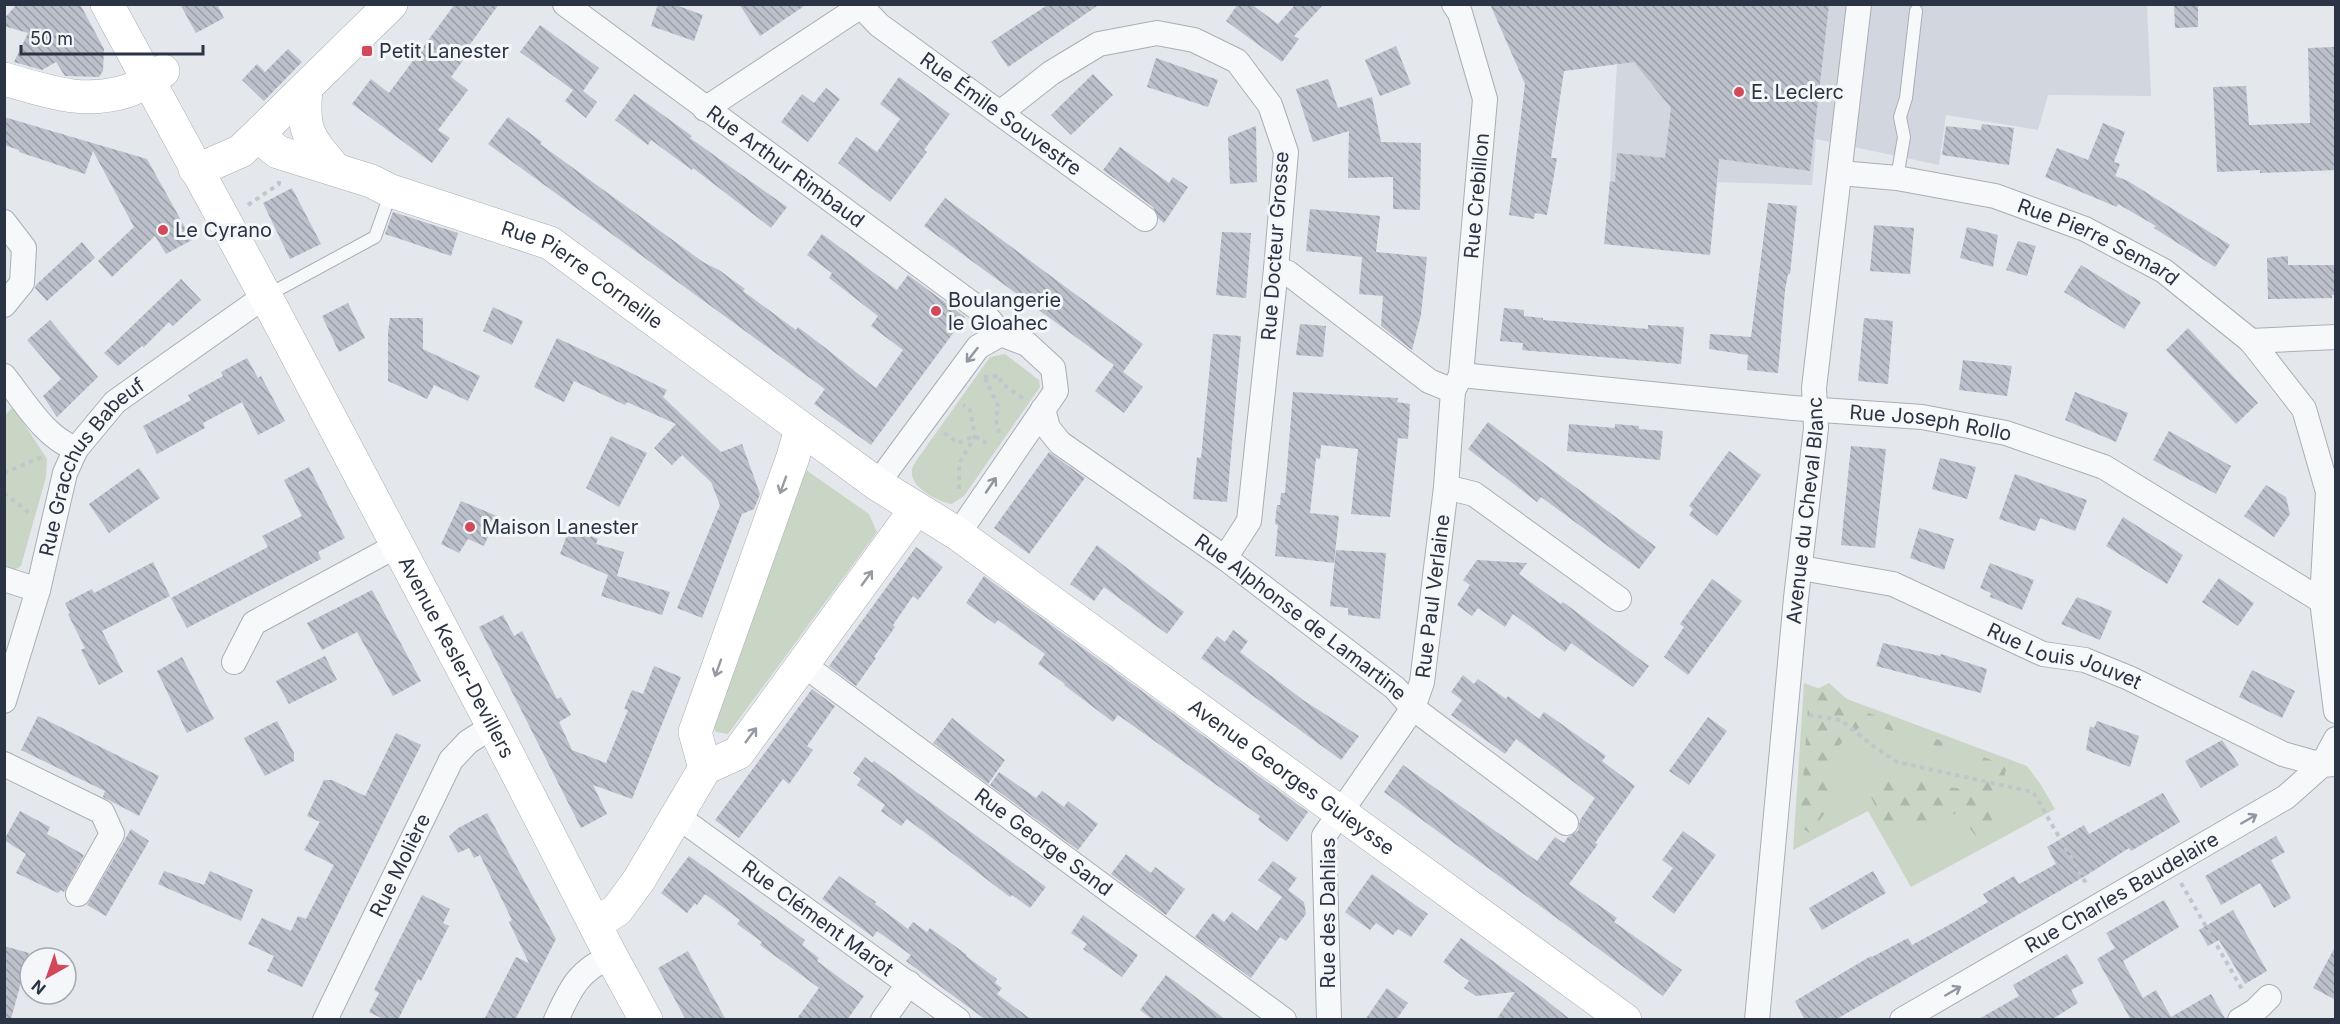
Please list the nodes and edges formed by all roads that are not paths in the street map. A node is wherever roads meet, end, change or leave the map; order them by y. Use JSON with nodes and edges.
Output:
{"nodes":[{"id":1,"x":107,"y":4,"type":"edge"},
{"id":2,"x":128,"y":4,"type":"edge"},
{"id":3,"x":391,"y":4,"type":"edge"},
{"id":4,"x":565,"y":4,"type":"edge"},
{"id":5,"x":1454,"y":4,"type":"edge"},
{"id":6,"x":1859,"y":4,"type":"edge"},
{"id":7,"x":861,"y":5,"type":"edge"},
{"id":8,"x":1916,"y":11,"type":"dead end"},
{"id":9,"x":155,"y":76,"type":"junction"},
{"id":10,"x":4,"y":79,"type":"edge"},
{"id":11,"x":306,"y":87,"type":"junction"},
{"id":12,"x":705,"y":109,"type":"junction"},
{"id":13,"x":1000,"y":113,"type":"junction"},
{"id":14,"x":258,"y":136,"type":"junction"},
{"id":15,"x":202,"y":167,"type":"junction"},
{"id":16,"x":335,"y":169,"type":"junction"},
{"id":17,"x":1840,"y":173,"type":"junction"},
{"id":18,"x":1897,"y":178,"type":"junction"},
{"id":19,"x":391,"y":191,"type":"junction"},
{"id":20,"x":1145,"y":219,"type":"dead end"},
{"id":21,"x":4,"y":222,"type":"edge"},
{"id":22,"x":1276,"y":268,"type":"junction"},
{"id":23,"x":265,"y":296,"type":"junction"},
{"id":24,"x":4,"y":305,"type":"edge"},
{"id":25,"x":1001,"y":334,"type":"junction"},
{"id":26,"x":2336,"y":337,"type":"edge"},
{"id":27,"x":2251,"y":341,"type":"junction"},
{"id":28,"x":1457,"y":383,"type":"junction"},
{"id":29,"x":8,"y":388,"type":"edge"},
{"id":30,"x":1044,"y":409,"type":"junction"},
{"id":31,"x":1816,"y":410,"type":"junction"},
{"id":32,"x":801,"y":429,"type":"junction"},
{"id":33,"x":67,"y":444,"type":"junction"},
{"id":34,"x":877,"y":484,"type":"junction"},
{"id":35,"x":1446,"y":487,"type":"junction"},
{"id":36,"x":916,"y":509,"type":"junction"},
{"id":37,"x":958,"y":534,"type":"junction"},
{"id":38,"x":396,"y":546,"type":"junction"},
{"id":39,"x":1226,"y":558,"type":"junction"},
{"id":40,"x":1801,"y":567,"type":"junction"},
{"id":41,"x":4,"y":579,"type":"edge"},
{"id":42,"x":38,"y":590,"type":"junction"},
{"id":43,"x":1619,"y":599,"type":"dead end"},
{"id":44,"x":2322,"y":601,"type":"junction"},
{"id":45,"x":234,"y":662,"type":"dead end"},
{"id":46,"x":804,"y":665,"type":"junction"},
{"id":47,"x":4,"y":701,"type":"edge"},
{"id":48,"x":1413,"y":708,"type":"junction"},
{"id":49,"x":2336,"y":711,"type":"edge"},
{"id":50,"x":493,"y":726,"type":"junction"},
{"id":51,"x":2336,"y":739,"type":"edge"},
{"id":52,"x":4,"y":764,"type":"edge"},
{"id":53,"x":2329,"y":765,"type":"edge"},
{"id":54,"x":705,"y":768,"type":"junction"},
{"id":55,"x":1340,"y":811,"type":"junction"},
{"id":56,"x":677,"y":816,"type":"junction"},
{"id":57,"x":1566,"y":823,"type":"dead end"},
{"id":58,"x":78,"y":894,"type":"dead end"},
{"id":59,"x":595,"y":924,"type":"junction"},
{"id":60,"x":611,"y":956,"type":"junction"},
{"id":61,"x":909,"y":983,"type":"junction"},
{"id":62,"x":1917,"y":1016,"type":"edge"},
{"id":63,"x":325,"y":1020,"type":"edge"},
{"id":64,"x":556,"y":1020,"type":"edge"},
{"id":65,"x":646,"y":1020,"type":"edge"},
{"id":66,"x":883,"y":1020,"type":"edge"},
{"id":67,"x":958,"y":1020,"type":"edge"},
{"id":68,"x":1284,"y":1020,"type":"edge"},
{"id":69,"x":1329,"y":1020,"type":"edge"},
{"id":70,"x":1625,"y":1020,"type":"edge"},
{"id":71,"x":1757,"y":1020,"type":"edge"}],
"edges":[{"from":1,"to":9,"type":"street","name":"Avenue Kesler-Devillers"},
{"from":2,"to":9,"type":"street","name":"Avenue Kesler-Devillers"},
{"from":3,"to":11,"type":"street"},
{"from":4,"to":12,"type":"street","name":"Rue Arthur Rimbaud"},
{"from":5,"to":28,"type":"street","name":"Rue Crebillon"},
{"from":6,"to":17,"type":"street","name":"Avenue du Cheval Blanc"},
{"from":7,"to":12,"type":"street"},
{"from":7,"to":13,"type":"street","name":"Rue Émile Souvestre"},
{"from":8,"to":18,"type":"lane"},
{"from":9,"to":10,"type":"street"},
{"from":9,"to":15,"type":"street","name":"Avenue Kesler-Devillers"},
{"from":11,"to":14,"type":"street"},
{"from":11,"to":16,"type":"street"},
{"from":12,"to":25,"type":"street","name":"Rue Arthur Rimbaud"},
{"from":13,"to":20,"type":"street","name":"Rue Émile Souvestre"},
{"from":13,"to":22,"type":"street","name":"Rue Docteur Grosse"},
{"from":14,"to":15,"type":"street"},
{"from":14,"to":16,"type":"street","name":"Rue Pierre Corneille"},
{"from":15,"to":23,"type":"street","name":"Avenue Kesler-Devillers"},
{"from":16,"to":19,"type":"street","name":"Rue Pierre Corneille"},
{"from":17,"to":18,"type":"street","name":"Rue Pierre Semard"},
{"from":17,"to":31,"type":"street","name":"Avenue du Cheval Blanc"},
{"from":18,"to":27,"type":"street","name":"Rue Pierre Semard"},
{"from":19,"to":23,"type":"lane"},
{"from":19,"to":32,"type":"street","name":"Rue Pierre Corneille"},
{"from":21,"to":24,"type":"street"},
{"from":22,"to":28,"type":"street","name":"Rue Joseph Rollo"},
{"from":22,"to":39,"type":"street","name":"Rue Docteur Grosse"},
{"from":23,"to":33,"type":"street","name":"Rue Gracchus Babeuf"},
{"from":23,"to":38,"type":"street","name":"Avenue Kesler-Devillers"},
{"from":25,"to":30,"type":"street"},
{"from":25,"to":34,"type":"street","one_way":true},
{"from":26,"to":27,"type":"street"},
{"from":27,"to":44,"type":"street","name":"Rue Pierre Semard"},
{"from":28,"to":31,"type":"street","name":"Rue Joseph Rollo"},
{"from":28,"to":35,"type":"street","name":"Rue Paul Verlaine"},
{"from":29,"to":33,"type":"street"},
{"from":37,"to":30,"type":"street","one_way":true},
{"from":30,"to":39,"type":"street","name":"Rue Alphonse de Lamartine"},
{"from":31,"to":40,"type":"street","name":"Avenue du Cheval Blanc"},
{"from":31,"to":44,"type":"street","name":"Rue Joseph Rollo"},
{"from":32,"to":34,"type":"street","name":"Rue Pierre Corneille"},
{"from":32,"to":54,"type":"street","one_way":true},
{"from":33,"to":42,"type":"street","name":"Rue Gracchus Babeuf"},
{"from":34,"to":36,"type":"street","name":"Rue Pierre Corneille"},
{"from":35,"to":43,"type":"street"},
{"from":35,"to":48,"type":"street","name":"Rue Paul Verlaine"},
{"from":36,"to":37,"type":"street","name":"Avenue Georges Guieysse"},
{"from":46,"to":36,"type":"street","one_way":true},
{"from":37,"to":55,"type":"street","name":"Avenue Georges Guieysse"},
{"from":38,"to":45,"type":"street"},
{"from":38,"to":50,"type":"street","name":"Avenue Kesler-Devillers"},
{"from":39,"to":48,"type":"street","name":"Rue Alphonse de Lamartine"},
{"from":40,"to":53,"type":"street","name":"Rue Louis Jouvet"},
{"from":40,"to":71,"type":"street","name":"Avenue du Cheval Blanc"},
{"from":41,"to":42,"type":"street"},
{"from":42,"to":47,"type":"street","name":"Rue Gracchus Babeuf"},
{"from":44,"to":49,"type":"street","name":"Rue Pierre Semard"},
{"from":54,"to":46,"type":"street","one_way":true},
{"from":46,"to":68,"type":"street","name":"Rue George Sand"},
{"from":48,"to":55,"type":"street","name":"Rue Paul Verlaine"},
{"from":48,"to":57,"type":"street","name":"Rue Alphonse de Lamartine"},
{"from":50,"to":59,"type":"street","name":"Avenue Kesler-Devillers"},
{"from":50,"to":63,"type":"street","name":"Rue Molière"},
{"from":51,"to":53,"type":"street"},
{"from":52,"to":58,"type":"street"},
{"from":62,"to":53,"type":"street","name":"Rue Charles Baudelaire","one_way":true},
{"from":54,"to":56,"type":"street"},
{"from":55,"to":69,"type":"street","name":"Rue des Dahlias"},
{"from":55,"to":70,"type":"street","name":"Avenue Georges Guieysse"},
{"from":56,"to":59,"type":"street"},
{"from":56,"to":61,"type":"street","name":"Rue Clément Marot"},
{"from":59,"to":60,"type":"street","name":"Avenue Kesler-Devillers"},
{"from":60,"to":64,"type":"street"},
{"from":60,"to":65,"type":"street","name":"Avenue Kesler-Devillers"},
{"from":61,"to":66,"type":"street"},
{"from":61,"to":67,"type":"street","name":"Rue Clément Marot"}]}
